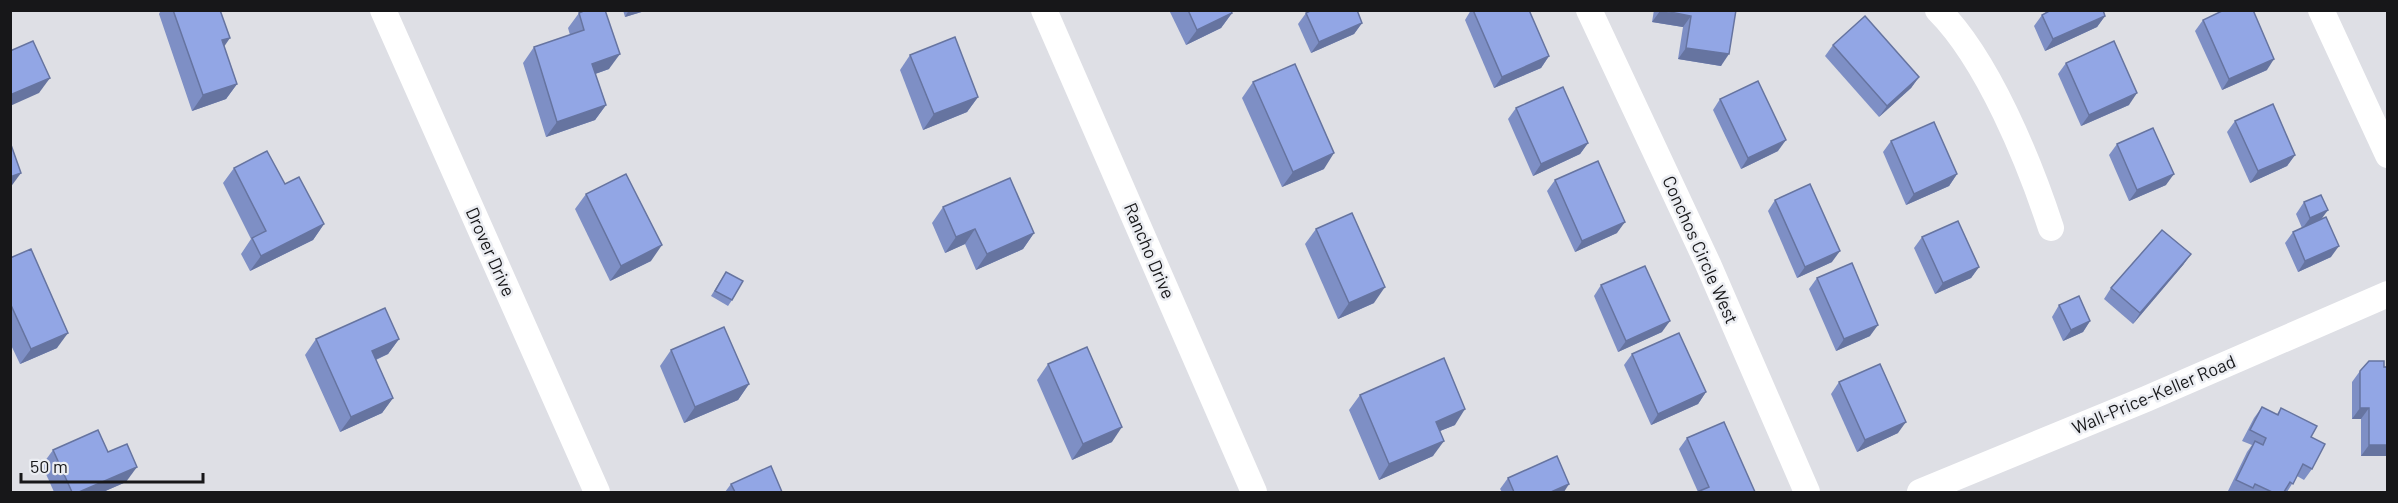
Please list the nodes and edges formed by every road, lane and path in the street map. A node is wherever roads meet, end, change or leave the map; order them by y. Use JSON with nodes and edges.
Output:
{"nodes":[{"id":1,"x":383,"y":10,"type":"edge"},
{"id":2,"x":1044,"y":10,"type":"edge"},
{"id":3,"x":1589,"y":10,"type":"edge"},
{"id":4,"x":1938,"y":10,"type":"edge"},
{"id":5,"x":2321,"y":10,"type":"edge"},
{"id":6,"x":2388,"y":155,"type":"edge"},
{"id":7,"x":2052,"y":228,"type":"dead end"},
{"id":8,"x":2388,"y":294,"type":"edge"},
{"id":9,"x":597,"y":492,"type":"edge"},
{"id":10,"x":1254,"y":492,"type":"edge"},
{"id":11,"x":1806,"y":492,"type":"edge"},
{"id":12,"x":1920,"y":492,"type":"edge"}],
"edges":[{"from":1,"to":9,"type":"street","name":"Drover Drive"},
{"from":2,"to":10,"type":"street","name":"Rancho Drive"},
{"from":3,"to":11,"type":"street","name":"Conchos Circle West"},
{"from":4,"to":7,"type":"street"},
{"from":5,"to":6,"type":"street"},
{"from":8,"to":12,"type":"street","name":"Wall-Price-Keller Road"}]}
